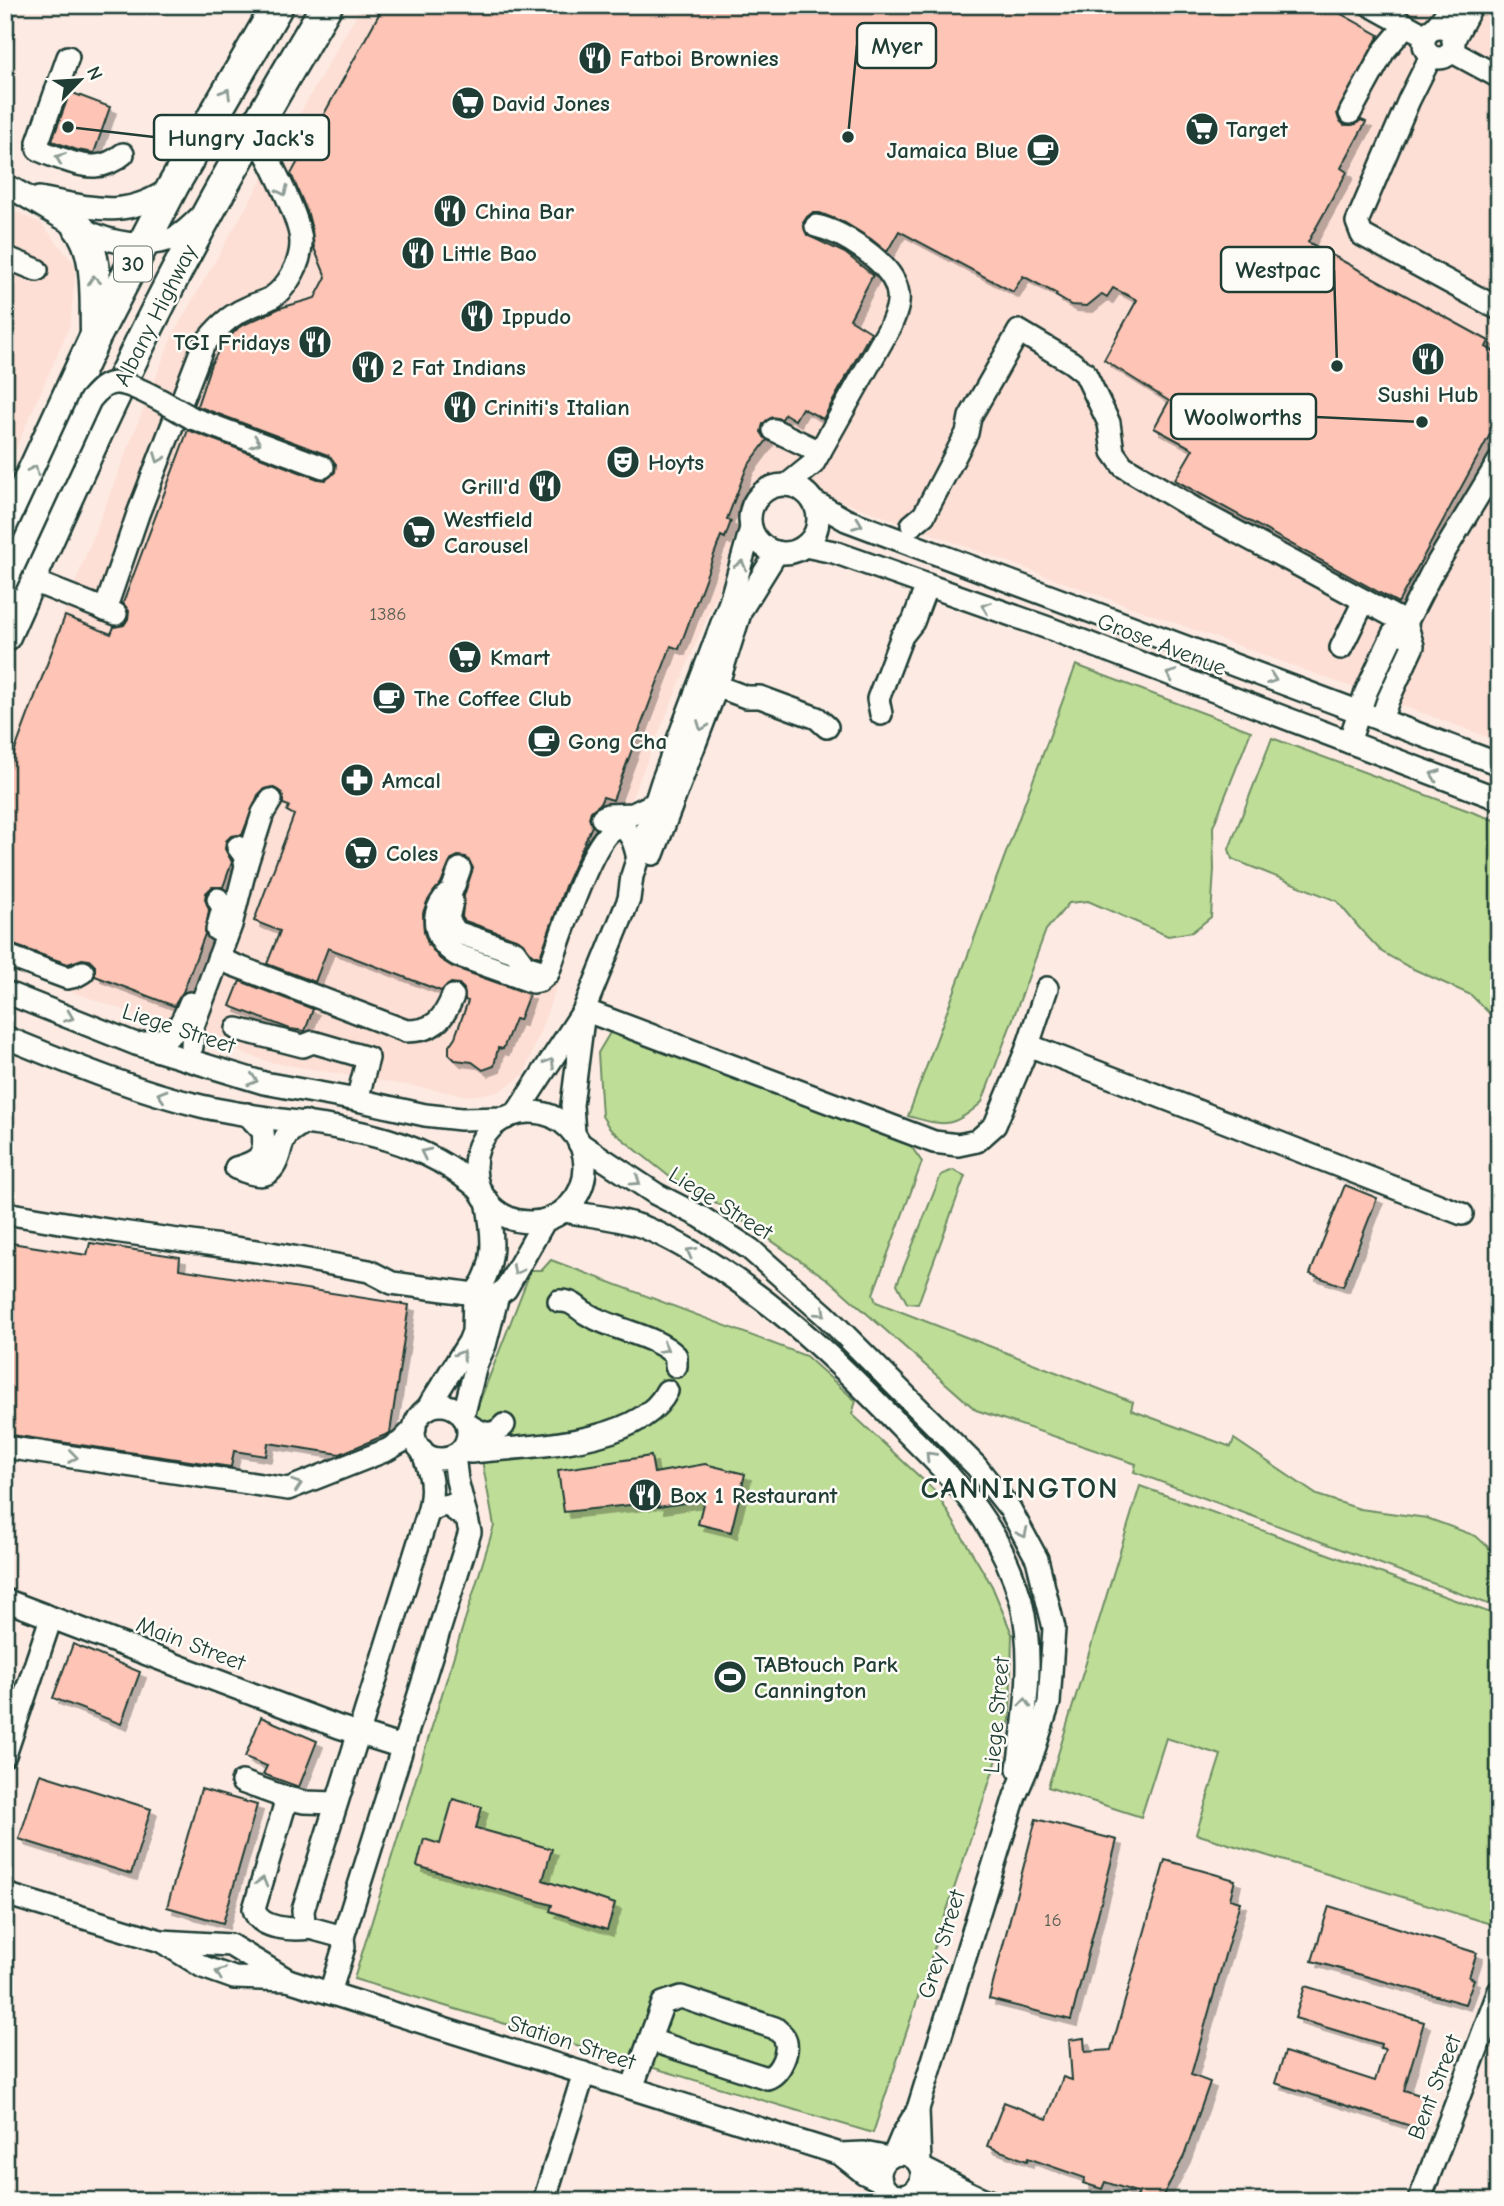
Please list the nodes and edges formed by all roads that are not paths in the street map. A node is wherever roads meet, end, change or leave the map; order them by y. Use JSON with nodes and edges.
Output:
{"nodes":[{"id":1,"x":278,"y":5,"type":"edge"},
{"id":2,"x":327,"y":5,"type":"edge"},
{"id":3,"x":1370,"y":5,"type":"edge"},
{"id":4,"x":1453,"y":5,"type":"edge"},
{"id":5,"x":1472,"y":5,"type":"edge"},
{"id":6,"x":1406,"y":25,"type":"junction"},
{"id":7,"x":1439,"y":43,"type":"junction"},
{"id":8,"x":68,"y":57,"type":"dead end"},
{"id":9,"x":1499,"y":77,"type":"edge"},
{"id":10,"x":1350,"y":113,"type":"dead end"},
{"id":11,"x":254,"y":129,"type":"junction"},
{"id":12,"x":123,"y":154,"type":"dead end"},
{"id":13,"x":5,"y":185,"type":"edge"},
{"id":14,"x":173,"y":186,"type":"junction"},
{"id":15,"x":30,"y":197,"type":"junction"},
{"id":16,"x":209,"y":210,"type":"junction"},
{"id":17,"x":79,"y":228,"type":"junction"},
{"id":18,"x":154,"y":243,"type":"junction"},
{"id":19,"x":6,"y":260,"type":"edge"},
{"id":20,"x":879,"y":265,"type":"dead end"},
{"id":21,"x":37,"y":270,"type":"dead end"},
{"id":22,"x":1499,"y":310,"type":"edge"},
{"id":23,"x":96,"y":335,"type":"junction"},
{"id":24,"x":774,"y":430,"type":"dead end"},
{"id":25,"x":816,"y":458,"type":"junction"},
{"id":26,"x":1499,"y":461,"type":"edge"},
{"id":27,"x":323,"y":467,"type":"dead end"},
{"id":28,"x":787,"y":485,"type":"junction"},
{"id":29,"x":811,"y":498,"type":"junction"},
{"id":30,"x":751,"y":527,"type":"junction"},
{"id":31,"x":5,"y":532,"type":"edge"},
{"id":32,"x":909,"y":533,"type":"junction"},
{"id":33,"x":804,"y":546,"type":"junction"},
{"id":34,"x":776,"y":552,"type":"junction"},
{"id":35,"x":891,"y":573,"type":"junction"},
{"id":36,"x":18,"y":582,"type":"edge"},
{"id":37,"x":926,"y":586,"type":"junction"},
{"id":38,"x":1364,"y":601,"type":"junction"},
{"id":39,"x":913,"y":622,"type":"dead end"},
{"id":40,"x":1406,"y":624,"type":"junction"},
{"id":41,"x":5,"y":636,"type":"edge"},
{"id":42,"x":1341,"y":648,"type":"dead end"},
{"id":43,"x":709,"y":683,"type":"junction"},
{"id":44,"x":746,"y":696,"type":"dead end"},
{"id":45,"x":1361,"y":712,"type":"junction"},
{"id":46,"x":1381,"y":720,"type":"junction"},
{"id":47,"x":1349,"y":743,"type":"junction"},
{"id":48,"x":1499,"y":764,"type":"edge"},
{"id":49,"x":1499,"y":799,"type":"edge"},
{"id":50,"x":656,"y":803,"type":"junction"},
{"id":51,"x":262,"y":807,"type":"dead end"},
{"id":52,"x":601,"y":831,"type":"junction"},
{"id":53,"x":638,"y":858,"type":"junction"},
{"id":54,"x":460,"y":869,"type":"dead end"},
{"id":55,"x":451,"y":891,"type":"junction"},
{"id":56,"x":218,"y":899,"type":"dead end"},
{"id":57,"x":629,"y":899,"type":"junction"},
{"id":58,"x":5,"y":955,"type":"edge"},
{"id":59,"x":231,"y":964,"type":"junction"},
{"id":60,"x":83,"y":972,"type":"dead end"},
{"id":61,"x":536,"y":973,"type":"junction"},
{"id":62,"x":1047,"y":988,"type":"dead end"},
{"id":63,"x":5,"y":992,"type":"edge"},
{"id":64,"x":453,"y":996,"type":"dead end"},
{"id":65,"x":584,"y":1010,"type":"junction"},
{"id":66,"x":237,"y":1029,"type":"dead end"},
{"id":67,"x":5,"y":1037,"type":"edge"},
{"id":68,"x":136,"y":1044,"type":"junction"},
{"id":69,"x":1028,"y":1045,"type":"junction"},
{"id":70,"x":190,"y":1054,"type":"junction"},
{"id":71,"x":357,"y":1100,"type":"junction"},
{"id":72,"x":247,"y":1114,"type":"junction"},
{"id":73,"x":511,"y":1116,"type":"junction"},
{"id":74,"x":305,"y":1122,"type":"junction"},
{"id":75,"x":576,"y":1138,"type":"junction"},
{"id":76,"x":484,"y":1196,"type":"junction"},
{"id":77,"x":11,"y":1210,"type":"edge"},
{"id":78,"x":564,"y":1210,"type":"junction"},
{"id":79,"x":1462,"y":1214,"type":"dead end"},
{"id":80,"x":545,"y":1220,"type":"junction"},
{"id":81,"x":474,"y":1294,"type":"junction"},
{"id":82,"x":498,"y":1295,"type":"junction"},
{"id":83,"x":559,"y":1301,"type":"dead end"},
{"id":84,"x":676,"y":1366,"type":"dead end"},
{"id":85,"x":667,"y":1391,"type":"dead end"},
{"id":86,"x":427,"y":1409,"type":"junction"},
{"id":87,"x":465,"y":1420,"type":"junction"},
{"id":88,"x":504,"y":1425,"type":"dead end"},
{"id":89,"x":415,"y":1428,"type":"junction"},
{"id":90,"x":5,"y":1447,"type":"edge"},
{"id":91,"x":422,"y":1450,"type":"junction"},
{"id":92,"x":457,"y":1453,"type":"junction"},
{"id":93,"x":428,"y":1513,"type":"junction"},
{"id":94,"x":467,"y":1519,"type":"junction"},
{"id":95,"x":5,"y":1600,"type":"edge"},
{"id":96,"x":51,"y":1618,"type":"junction"},
{"id":97,"x":359,"y":1733,"type":"junction"},
{"id":98,"x":402,"y":1747,"type":"junction"},
{"id":99,"x":5,"y":1755,"type":"edge"},
{"id":100,"x":242,"y":1782,"type":"dead end"},
{"id":101,"x":1015,"y":1796,"type":"junction"},
{"id":102,"x":287,"y":1798,"type":"junction"},
{"id":103,"x":335,"y":1803,"type":"junction"},
{"id":104,"x":5,"y":1894,"type":"edge"},
{"id":105,"x":310,"y":1928,"type":"junction"},
{"id":106,"x":343,"y":1937,"type":"junction"},
{"id":107,"x":161,"y":1941,"type":"junction"},
{"id":108,"x":288,"y":1980,"type":"junction"},
{"id":109,"x":1499,"y":1992,"type":"edge"},
{"id":110,"x":330,"y":1993,"type":"junction"},
{"id":111,"x":650,"y":2040,"type":"junction"},
{"id":112,"x":584,"y":2073,"type":"junction"},
{"id":113,"x":632,"y":2088,"type":"junction"},
{"id":114,"x":918,"y":2109,"type":"junction"},
{"id":115,"x":840,"y":2154,"type":"junction"},
{"id":116,"x":892,"y":2156,"type":"junction"},
{"id":117,"x":920,"y":2166,"type":"junction"},
{"id":118,"x":881,"y":2189,"type":"edge"},
{"id":119,"x":907,"y":2197,"type":"edge"},
{"id":120,"x":981,"y":2198,"type":"edge"},
{"id":121,"x":544,"y":2201,"type":"edge"},
{"id":122,"x":1419,"y":2201,"type":"edge"}],
"edges":[{"from":14,"to":1,"type":"highway","name":"Albany Highway","number":"30","one_way":true},
{"from":2,"to":11,"type":"highway","name":"Albany Highway","number":"30"},
{"from":3,"to":6,"type":"street"},
{"from":4,"to":7,"type":"street"},
{"from":5,"to":7,"type":"street"},
{"from":6,"to":7,"type":"street"},
{"from":6,"to":10,"type":"street"},
{"from":7,"to":9,"type":"street"},
{"from":7,"to":22,"type":"street"},
{"from":12,"to":8,"type":"street","one_way":true},
{"from":11,"to":16,"type":"highway","name":"Albany Highway","number":"30"},
{"from":11,"to":36,"type":"street","one_way":true},
{"from":13,"to":15,"type":"street"},
{"from":14,"to":15,"type":"street"},
{"from":14,"to":18,"type":"highway","name":"Albany Highway","number":"30"},
{"from":15,"to":17,"type":"street"},
{"from":16,"to":18,"type":"street"},
{"from":16,"to":36,"type":"highway","name":"Albany Highway","number":"30"},
{"from":17,"to":18,"type":"street"},
{"from":23,"to":17,"type":"highway","one_way":true},
{"from":18,"to":23,"type":"highway","name":"Albany Highway","number":"30"},
{"from":19,"to":21,"type":"street"},
{"from":20,"to":25,"type":"street"},
{"from":31,"to":23,"type":"highway","name":"Albany Highway","number":"30","one_way":true},
{"from":24,"to":25,"type":"street"},
{"from":25,"to":28,"type":"street"},
{"from":25,"to":29,"type":"street"},
{"from":26,"to":40,"type":"street"},
{"from":36,"to":27,"type":"street","one_way":true,"bridge":true},
{"from":28,"to":29,"type":"street"},
{"from":28,"to":30,"type":"street"},
{"from":29,"to":32,"type":"street","name":"Grose Avenue","one_way":true},
{"from":29,"to":33,"type":"street"},
{"from":30,"to":34,"type":"street"},
{"from":43,"to":30,"type":"street","one_way":true},
{"from":32,"to":35,"type":"street"},
{"from":32,"to":38,"type":"street"},
{"from":32,"to":45,"type":"street","name":"Grose Avenue","one_way":true},
{"from":33,"to":34,"type":"street"},
{"from":33,"to":35,"type":"street","name":"Grose Avenue"},
{"from":34,"to":43,"type":"street"},
{"from":35,"to":37,"type":"street","name":"Grose Avenue"},
{"from":36,"to":41,"type":"highway","name":"Albany Highway","number":"30"},
{"from":37,"to":39,"type":"street"},
{"from":47,"to":37,"type":"street","name":"Grose Avenue","one_way":true},
{"from":38,"to":40,"type":"street"},
{"from":38,"to":42,"type":"street"},
{"from":40,"to":45,"type":"street"},
{"from":40,"to":46,"type":"street"},
{"from":43,"to":44,"type":"street"},
{"from":43,"to":50,"type":"street"},
{"from":43,"to":57,"type":"street","one_way":true},
{"from":45,"to":46,"type":"street","name":"Grose Avenue"},
{"from":45,"to":47,"type":"street"},
{"from":46,"to":48,"type":"street","name":"Grose Avenue"},
{"from":49,"to":47,"type":"street","name":"Grose Avenue","one_way":true},
{"from":50,"to":52,"type":"street"},
{"from":50,"to":53,"type":"street"},
{"from":51,"to":59,"type":"street"},
{"from":52,"to":53,"type":"street"},
{"from":52,"to":61,"type":"street"},
{"from":53,"to":57,"type":"street"},
{"from":54,"to":55,"type":"street"},
{"from":55,"to":61,"type":"street"},
{"from":55,"to":61,"type":"street"},
{"from":56,"to":68,"type":"street"},
{"from":57,"to":65,"type":"street"},
{"from":58,"to":60,"type":"street"},
{"from":59,"to":64,"type":"street"},
{"from":59,"to":70,"type":"street"},
{"from":62,"to":69,"type":"street"},
{"from":63,"to":68,"type":"street","name":"Liege Street","one_way":true},
{"from":65,"to":69,"type":"street"},
{"from":73,"to":65,"type":"street","one_way":true},
{"from":65,"to":75,"type":"street"},
{"from":66,"to":71,"type":"street"},
{"from":72,"to":67,"type":"street","one_way":true},
{"from":68,"to":70,"type":"street","name":"Liege Street"},
{"from":69,"to":79,"type":"street"},
{"from":70,"to":71,"type":"street","name":"Liege Street","one_way":true},
{"from":71,"to":73,"type":"street","name":"Liege Street"},
{"from":72,"to":74,"type":"street"},
{"from":72,"to":74,"type":"street"},
{"from":73,"to":75,"type":"street"},
{"from":73,"to":76,"type":"street"},
{"from":76,"to":74,"type":"street","one_way":true},
{"from":75,"to":78,"type":"street"},
{"from":75,"to":101,"type":"street","name":"Liege Street","one_way":true},
{"from":76,"to":80,"type":"street"},
{"from":76,"to":81,"type":"street"},
{"from":77,"to":81,"type":"street"},
{"from":78,"to":80,"type":"street"},
{"from":101,"to":78,"type":"street","name":"Liege Street","one_way":true},
{"from":80,"to":82,"type":"street","one_way":true},
{"from":81,"to":82,"type":"street"},
{"from":86,"to":81,"type":"street","one_way":true},
{"from":82,"to":87,"type":"street"},
{"from":83,"to":84,"type":"street","one_way":true},
{"from":85,"to":92,"type":"street"},
{"from":86,"to":87,"type":"street"},
{"from":86,"to":89,"type":"street"},
{"from":87,"to":88,"type":"street"},
{"from":87,"to":92,"type":"street"},
{"from":90,"to":89,"type":"street","one_way":true},
{"from":89,"to":91,"type":"street"},
{"from":91,"to":92,"type":"street"},
{"from":91,"to":93,"type":"street"},
{"from":92,"to":94,"type":"street"},
{"from":93,"to":94,"type":"street"},
{"from":93,"to":97,"type":"street"},
{"from":94,"to":98,"type":"street"},
{"from":95,"to":96,"type":"street","name":"Main Street"},
{"from":96,"to":97,"type":"street","name":"Main Street"},
{"from":96,"to":99,"type":"street"},
{"from":97,"to":98,"type":"street","name":"Main Street"},
{"from":97,"to":103,"type":"street"},
{"from":98,"to":106,"type":"street"},
{"from":100,"to":102,"type":"street"},
{"from":101,"to":114,"type":"street","name":"Grey Street"},
{"from":102,"to":103,"type":"street"},
{"from":105,"to":102,"type":"street","one_way":true},
{"from":103,"to":105,"type":"street"},
{"from":104,"to":107,"type":"street","name":"Station Street"},
{"from":105,"to":106,"type":"street"},
{"from":106,"to":110,"type":"street"},
{"from":108,"to":107,"type":"street","name":"Station Street","one_way":true},
{"from":107,"to":108,"type":"street","name":"Station Street"},
{"from":108,"to":110,"type":"street","name":"Station Street"},
{"from":109,"to":122,"type":"street","name":"Bent Street"},
{"from":110,"to":112,"type":"street","name":"Station Street"},
{"from":111,"to":111,"type":"street"},
{"from":111,"to":113,"type":"street"},
{"from":112,"to":113,"type":"street","name":"Station Street"},
{"from":112,"to":121,"type":"street"},
{"from":113,"to":115,"type":"street","name":"Station Street"},
{"from":114,"to":116,"type":"street","name":"Grey Street"},
{"from":114,"to":117,"type":"street","name":"Grey Street"},
{"from":115,"to":116,"type":"street","name":"Station Street"},
{"from":115,"to":118,"type":"street","name":"Station Street"},
{"from":116,"to":117,"type":"street"},
{"from":116,"to":118,"type":"street"},
{"from":117,"to":119,"type":"street"},
{"from":117,"to":120,"type":"street"},
{"from":118,"to":119,"type":"street"},
{"from":119,"to":120,"type":"street"}]}
